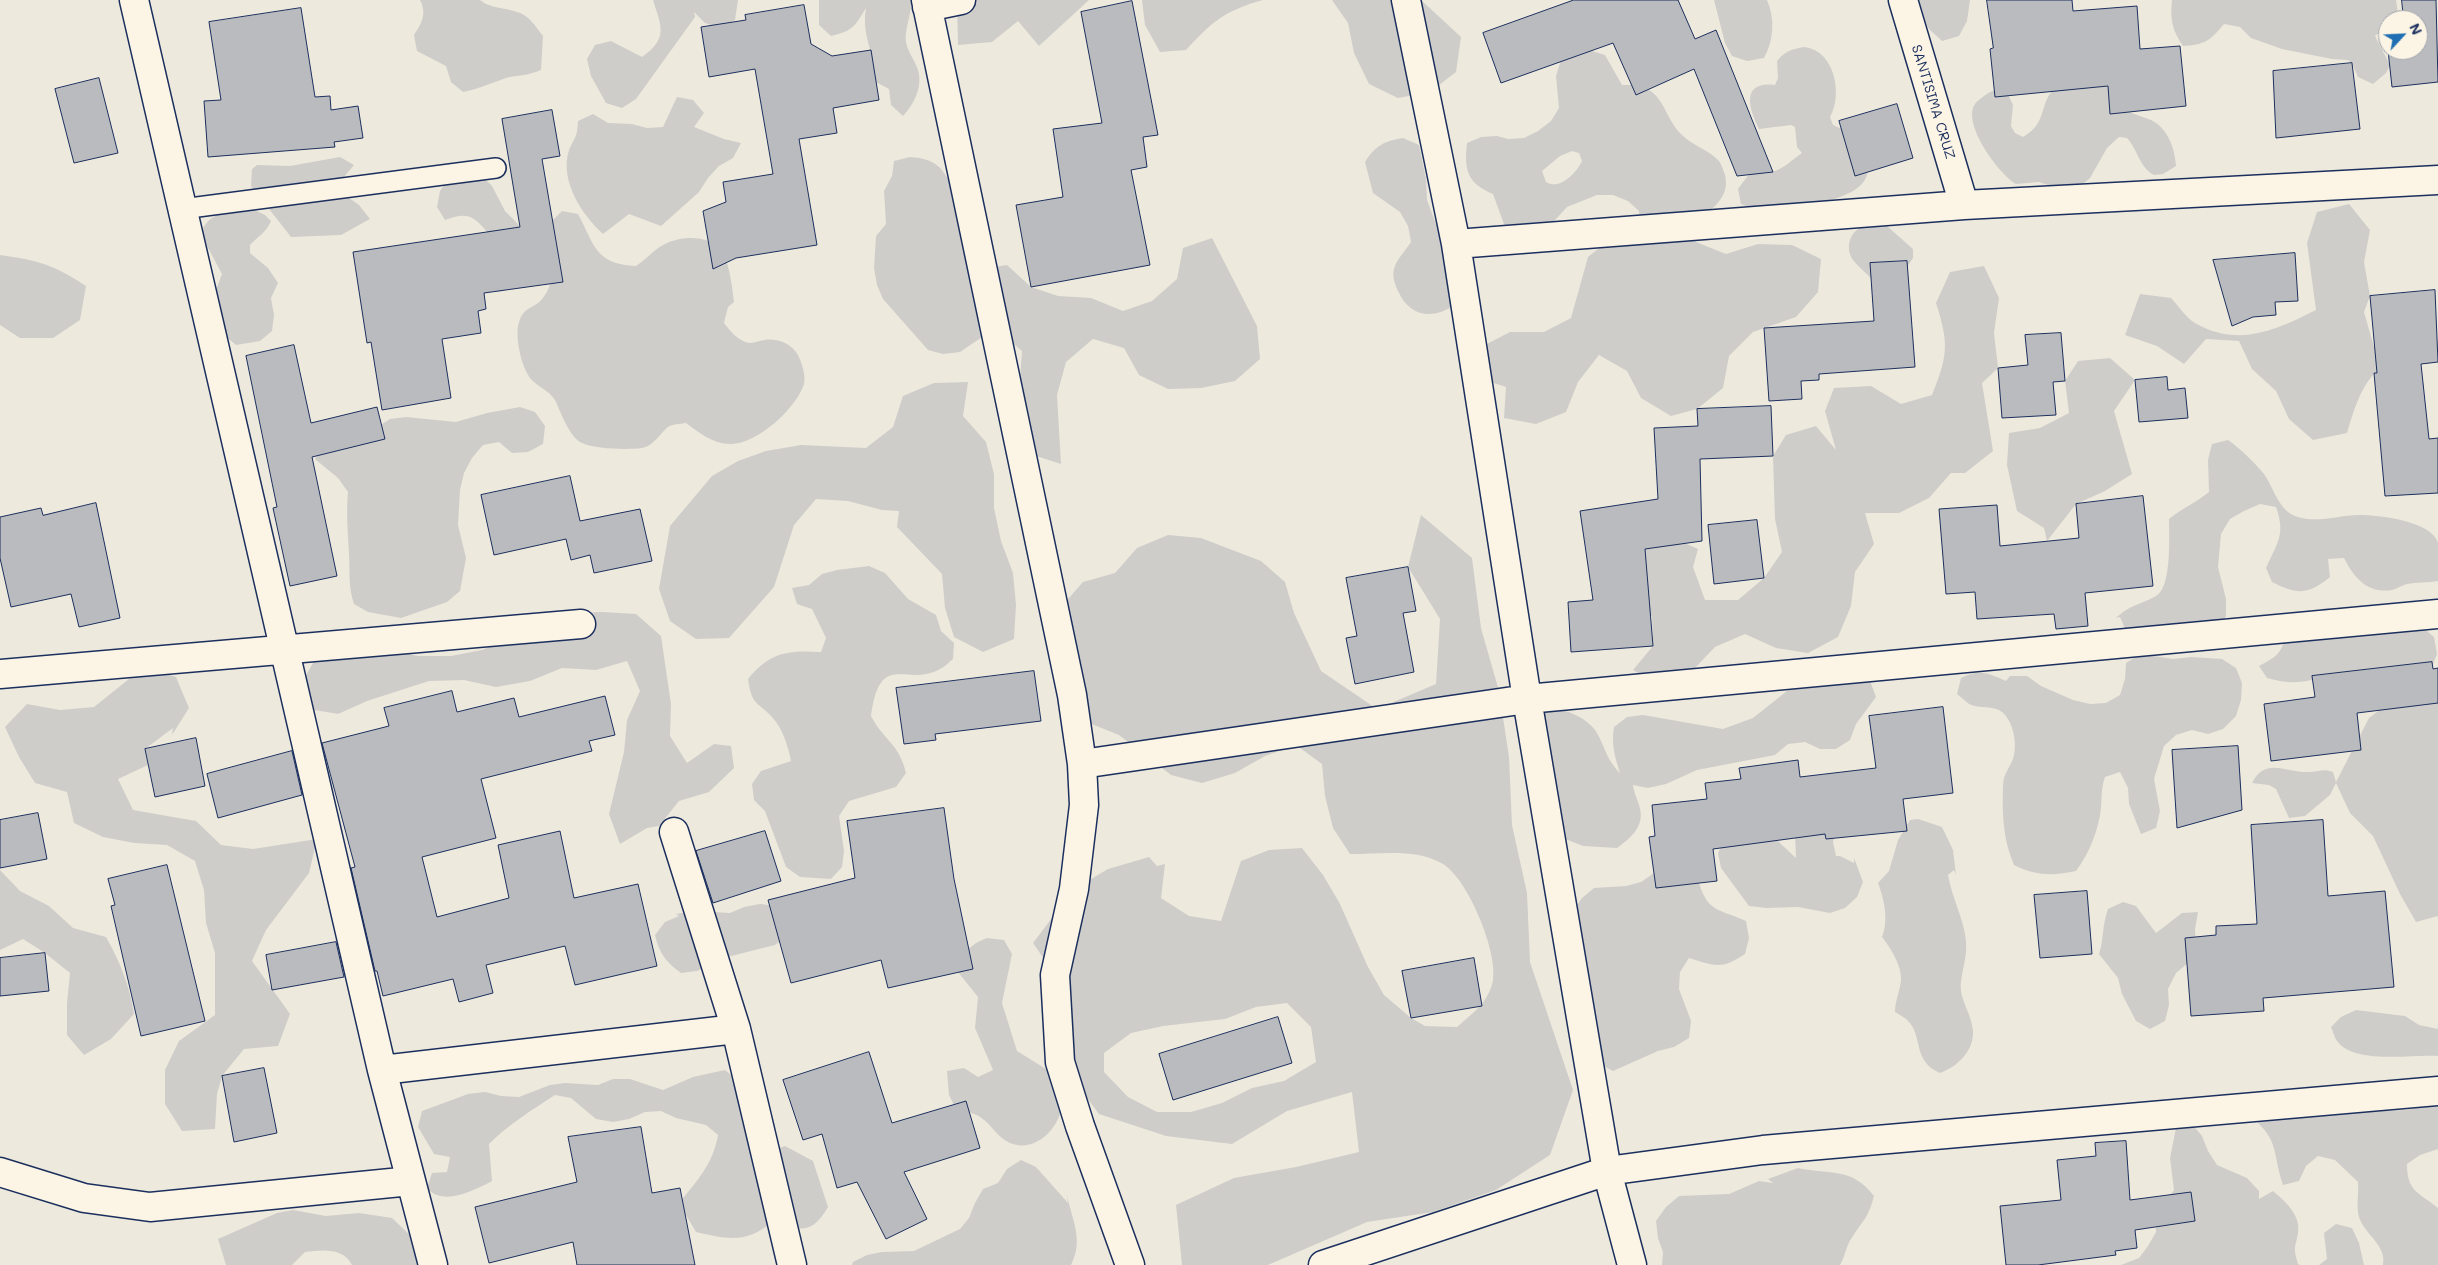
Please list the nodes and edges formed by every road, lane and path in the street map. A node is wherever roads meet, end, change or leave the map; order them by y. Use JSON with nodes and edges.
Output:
{"nodes":[{"id":1,"x":134,"y":0,"type":"edge"},
{"id":2,"x":961,"y":0,"type":"edge"},
{"id":3,"x":1406,"y":0,"type":"edge"},
{"id":4,"x":1903,"y":0,"type":"edge"},
{"id":5,"x":926,"y":4,"type":"edge"},
{"id":6,"x":496,"y":168,"type":"dead end"},
{"id":7,"x":2438,"y":180,"type":"edge"},
{"id":8,"x":1964,"y":205,"type":"junction"},
{"id":9,"x":182,"y":209,"type":"junction"},
{"id":10,"x":1456,"y":244,"type":"junction"},
{"id":11,"x":2438,"y":614,"type":"edge"},
{"id":12,"x":581,"y":624,"type":"dead end"},
{"id":13,"x":286,"y":651,"type":"junction"},
{"id":14,"x":0,"y":674,"type":"edge"},
{"id":15,"x":1527,"y":699,"type":"junction"},
{"id":16,"x":1082,"y":764,"type":"junction"},
{"id":17,"x":674,"y":832,"type":"dead end"},
{"id":18,"x":736,"y":1029,"type":"junction"},
{"id":19,"x":382,"y":1070,"type":"junction"},
{"id":20,"x":2438,"y":1092,"type":"edge"},
{"id":21,"x":1607,"y":1170,"type":"junction"},
{"id":22,"x":0,"y":1172,"type":"edge"},
{"id":23,"x":410,"y":1180,"type":"junction"},
{"id":24,"x":433,"y":1265,"type":"edge"},
{"id":25,"x":792,"y":1265,"type":"edge"},
{"id":26,"x":1130,"y":1265,"type":"edge"},
{"id":27,"x":1323,"y":1265,"type":"edge"},
{"id":28,"x":1632,"y":1265,"type":"edge"}],
"edges":[{"from":1,"to":9,"type":"street"},
{"from":2,"to":5,"type":"street"},
{"from":3,"to":10,"type":"street"},
{"from":4,"to":8,"type":"street","name":"SANTISIMA CRUZ"},
{"from":5,"to":16,"type":"street"},
{"from":6,"to":9,"type":"lane"},
{"from":7,"to":8,"type":"street"},
{"from":8,"to":10,"type":"street"},
{"from":9,"to":13,"type":"street"},
{"from":10,"to":15,"type":"street"},
{"from":11,"to":15,"type":"street"},
{"from":12,"to":13,"type":"street"},
{"from":13,"to":14,"type":"street"},
{"from":13,"to":19,"type":"street"},
{"from":15,"to":16,"type":"street"},
{"from":15,"to":21,"type":"street"},
{"from":16,"to":26,"type":"street"},
{"from":17,"to":18,"type":"street"},
{"from":18,"to":19,"type":"street"},
{"from":18,"to":25,"type":"street"},
{"from":19,"to":23,"type":"street"},
{"from":20,"to":21,"type":"street"},
{"from":21,"to":27,"type":"street"},
{"from":21,"to":28,"type":"street"},
{"from":22,"to":23,"type":"street"},
{"from":23,"to":24,"type":"street"}]}
